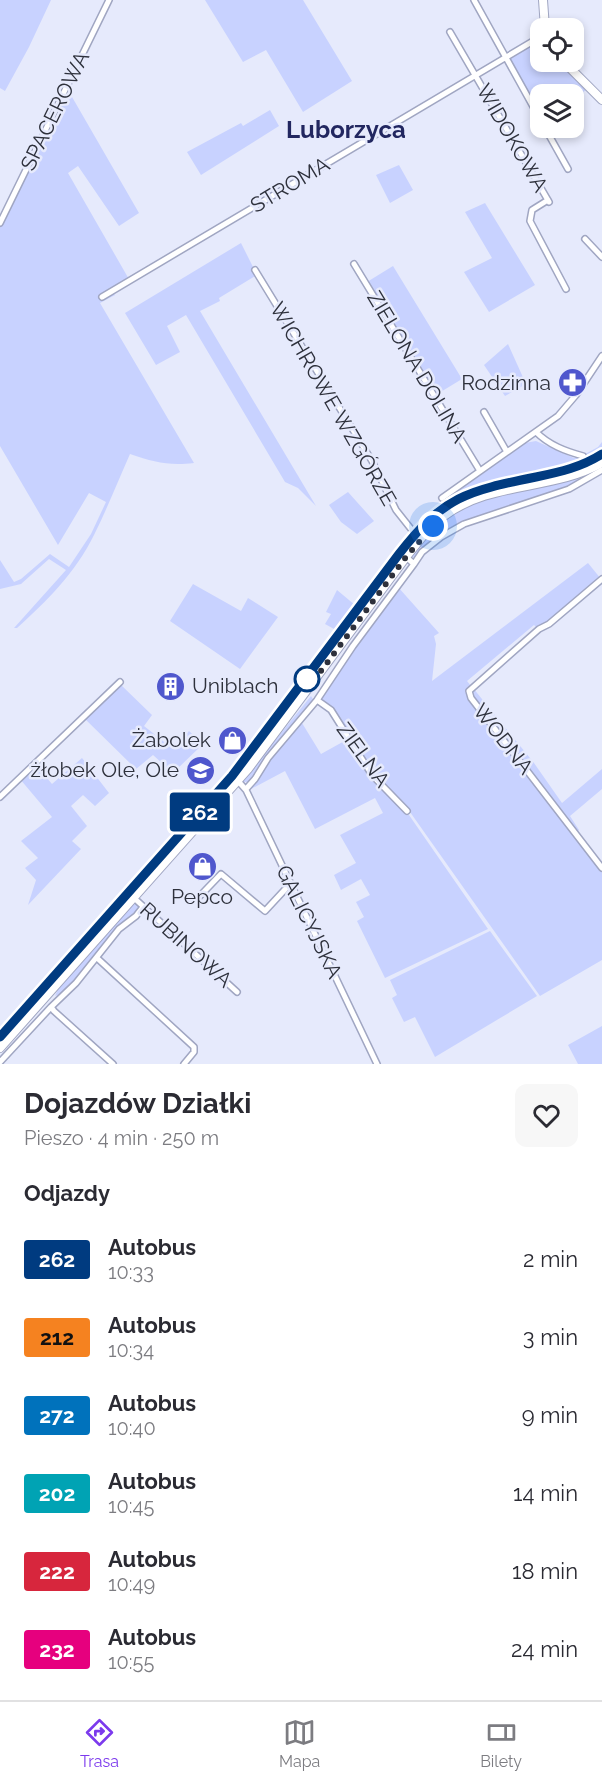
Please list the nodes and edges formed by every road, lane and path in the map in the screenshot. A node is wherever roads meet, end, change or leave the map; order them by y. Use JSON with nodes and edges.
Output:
{"nodes":[{"id":1,"x":109,"y":0,"type":"edge"},
{"id":2,"x":474,"y":0,"type":"edge"},
{"id":3,"x":543,"y":0,"type":"edge"},
{"id":4,"x":544,"y":18,"type":"edge"},
{"id":5,"x":450,"y":32,"type":"dead end"},
{"id":6,"x":530,"y":43,"type":"edge"},
{"id":7,"x":505,"y":57,"type":"junction"},
{"id":8,"x":574,"y":72,"type":"edge"},
{"id":9,"x":475,"y":75,"type":"junction"},
{"id":10,"x":602,"y":100,"type":"edge"},
{"id":11,"x":530,"y":101,"type":"edge"},
{"id":12,"x":551,"y":138,"type":"edge"},
{"id":13,"x":568,"y":169,"type":"dead end"},
{"id":14,"x":0,"y":223,"type":"edge"},
{"id":15,"x":585,"y":239,"type":"dead end"},
{"id":16,"x":602,"y":257,"type":"edge"},
{"id":17,"x":354,"y":264,"type":"dead end"},
{"id":18,"x":255,"y":270,"type":"dead end"},
{"id":19,"x":566,"y":289,"type":"dead end"},
{"id":20,"x":102,"y":297,"type":"dead end"},
{"id":21,"x":602,"y":356,"type":"edge"},
{"id":22,"x":484,"y":412,"type":"dead end"},
{"id":23,"x":536,"y":432,"type":"junction"},
{"id":24,"x":507,"y":452,"type":"junction"},
{"id":25,"x":602,"y":454,"type":"edge"},
{"id":26,"x":583,"y":456,"type":"dead end"},
{"id":27,"x":602,"y":463,"type":"edge"},
{"id":28,"x":602,"y":470,"type":"edge"},
{"id":29,"x":480,"y":471,"type":"junction"},
{"id":30,"x":442,"y":498,"type":"dead end"},
{"id":31,"x":415,"y":534,"type":"junction"},
{"id":32,"x":406,"y":557,"type":"junction"},
{"id":33,"x":414,"y":564,"type":"junction"},
{"id":34,"x":602,"y":579,"type":"edge"},
{"id":35,"x":356,"y":619,"type":"junction"},
{"id":36,"x":120,"y":682,"type":"dead end"},
{"id":37,"x":317,"y":700,"type":"junction"},
{"id":38,"x":238,"y":781,"type":"junction"},
{"id":39,"x":246,"y":789,"type":"junction"},
{"id":40,"x":0,"y":796,"type":"edge"},
{"id":41,"x":408,"y":811,"type":"dead end"},
{"id":42,"x":602,"y":868,"type":"edge"},
{"id":43,"x":291,"y":884,"type":"junction"},
{"id":44,"x":134,"y":898,"type":"junction"},
{"id":45,"x":196,"y":900,"type":"dead end"},
{"id":46,"x":143,"y":907,"type":"junction"},
{"id":47,"x":97,"y":958,"type":"junction"},
{"id":48,"x":237,"y":992,"type":"dead end"},
{"id":49,"x":51,"y":1007,"type":"junction"},
{"id":50,"x":0,"y":1036,"type":"edge"},
{"id":51,"x":0,"y":1048,"type":"edge"},
{"id":52,"x":0,"y":1062,"type":"edge"},
{"id":53,"x":112,"y":1064,"type":"edge"},
{"id":54,"x":184,"y":1064,"type":"edge"},
{"id":55,"x":377,"y":1064,"type":"edge"}],
"edges":[{"from":1,"to":14,"type":"street","name":"SPACEROWA"},
{"from":2,"to":7,"type":"street"},
{"from":3,"to":4,"type":"main road"},
{"from":5,"to":9,"type":"street","name":"WIDOKOWA"},
{"from":6,"to":7,"type":"street","name":"STROMA"},
{"from":7,"to":9,"type":"street","name":"STROMA"},
{"from":7,"to":11,"type":"street"},
{"from":8,"to":10,"type":"main road"},
{"from":9,"to":19,"type":"street","name":"WIDOKOWA"},
{"from":9,"to":20,"type":"street","name":"STROMA"},
{"from":12,"to":13,"type":"street"},
{"from":15,"to":16,"type":"street"},
{"from":17,"to":29,"type":"street","name":"ZIELONA DOLINA"},
{"from":18,"to":31,"type":"street","name":"WICHROWE WZGÓRZE"},
{"from":21,"to":23,"type":"street"},
{"from":22,"to":24,"type":"street"},
{"from":23,"to":24,"type":"street"},
{"from":23,"to":26,"type":"street"},
{"from":24,"to":29,"type":"street"},
{"from":25,"to":31,"type":"main road"},
{"from":27,"to":32,"type":"main road"},
{"from":28,"to":33,"type":"street"},
{"from":29,"to":30,"type":"street"},
{"from":31,"to":35,"type":"main road"},
{"from":32,"to":33,"type":"street"},
{"from":32,"to":35,"type":"main road"},
{"from":33,"to":37,"type":"street"},
{"from":34,"to":42,"type":"street","name":"WODNA"},
{"from":35,"to":38,"type":"main road"},
{"from":35,"to":50,"type":"main road"},
{"from":36,"to":40,"type":"street"},
{"from":37,"to":39,"type":"street"},
{"from":37,"to":41,"type":"street","name":"ZIELNA"},
{"from":38,"to":39,"type":"street","name":"GALICYJSKA"},
{"from":38,"to":44,"type":"main road"},
{"from":39,"to":43,"type":"street","name":"GALICYJSKA"},
{"from":43,"to":45,"type":"street"},
{"from":43,"to":55,"type":"street","name":"GALICYJSKA"},
{"from":44,"to":46,"type":"street","name":"RUBINOWA"},
{"from":44,"to":51,"type":"main road"},
{"from":46,"to":47,"type":"street"},
{"from":46,"to":48,"type":"street","name":"RUBINOWA"},
{"from":47,"to":49,"type":"street"},
{"from":47,"to":54,"type":"street"},
{"from":49,"to":52,"type":"street"},
{"from":49,"to":53,"type":"street"}]}
